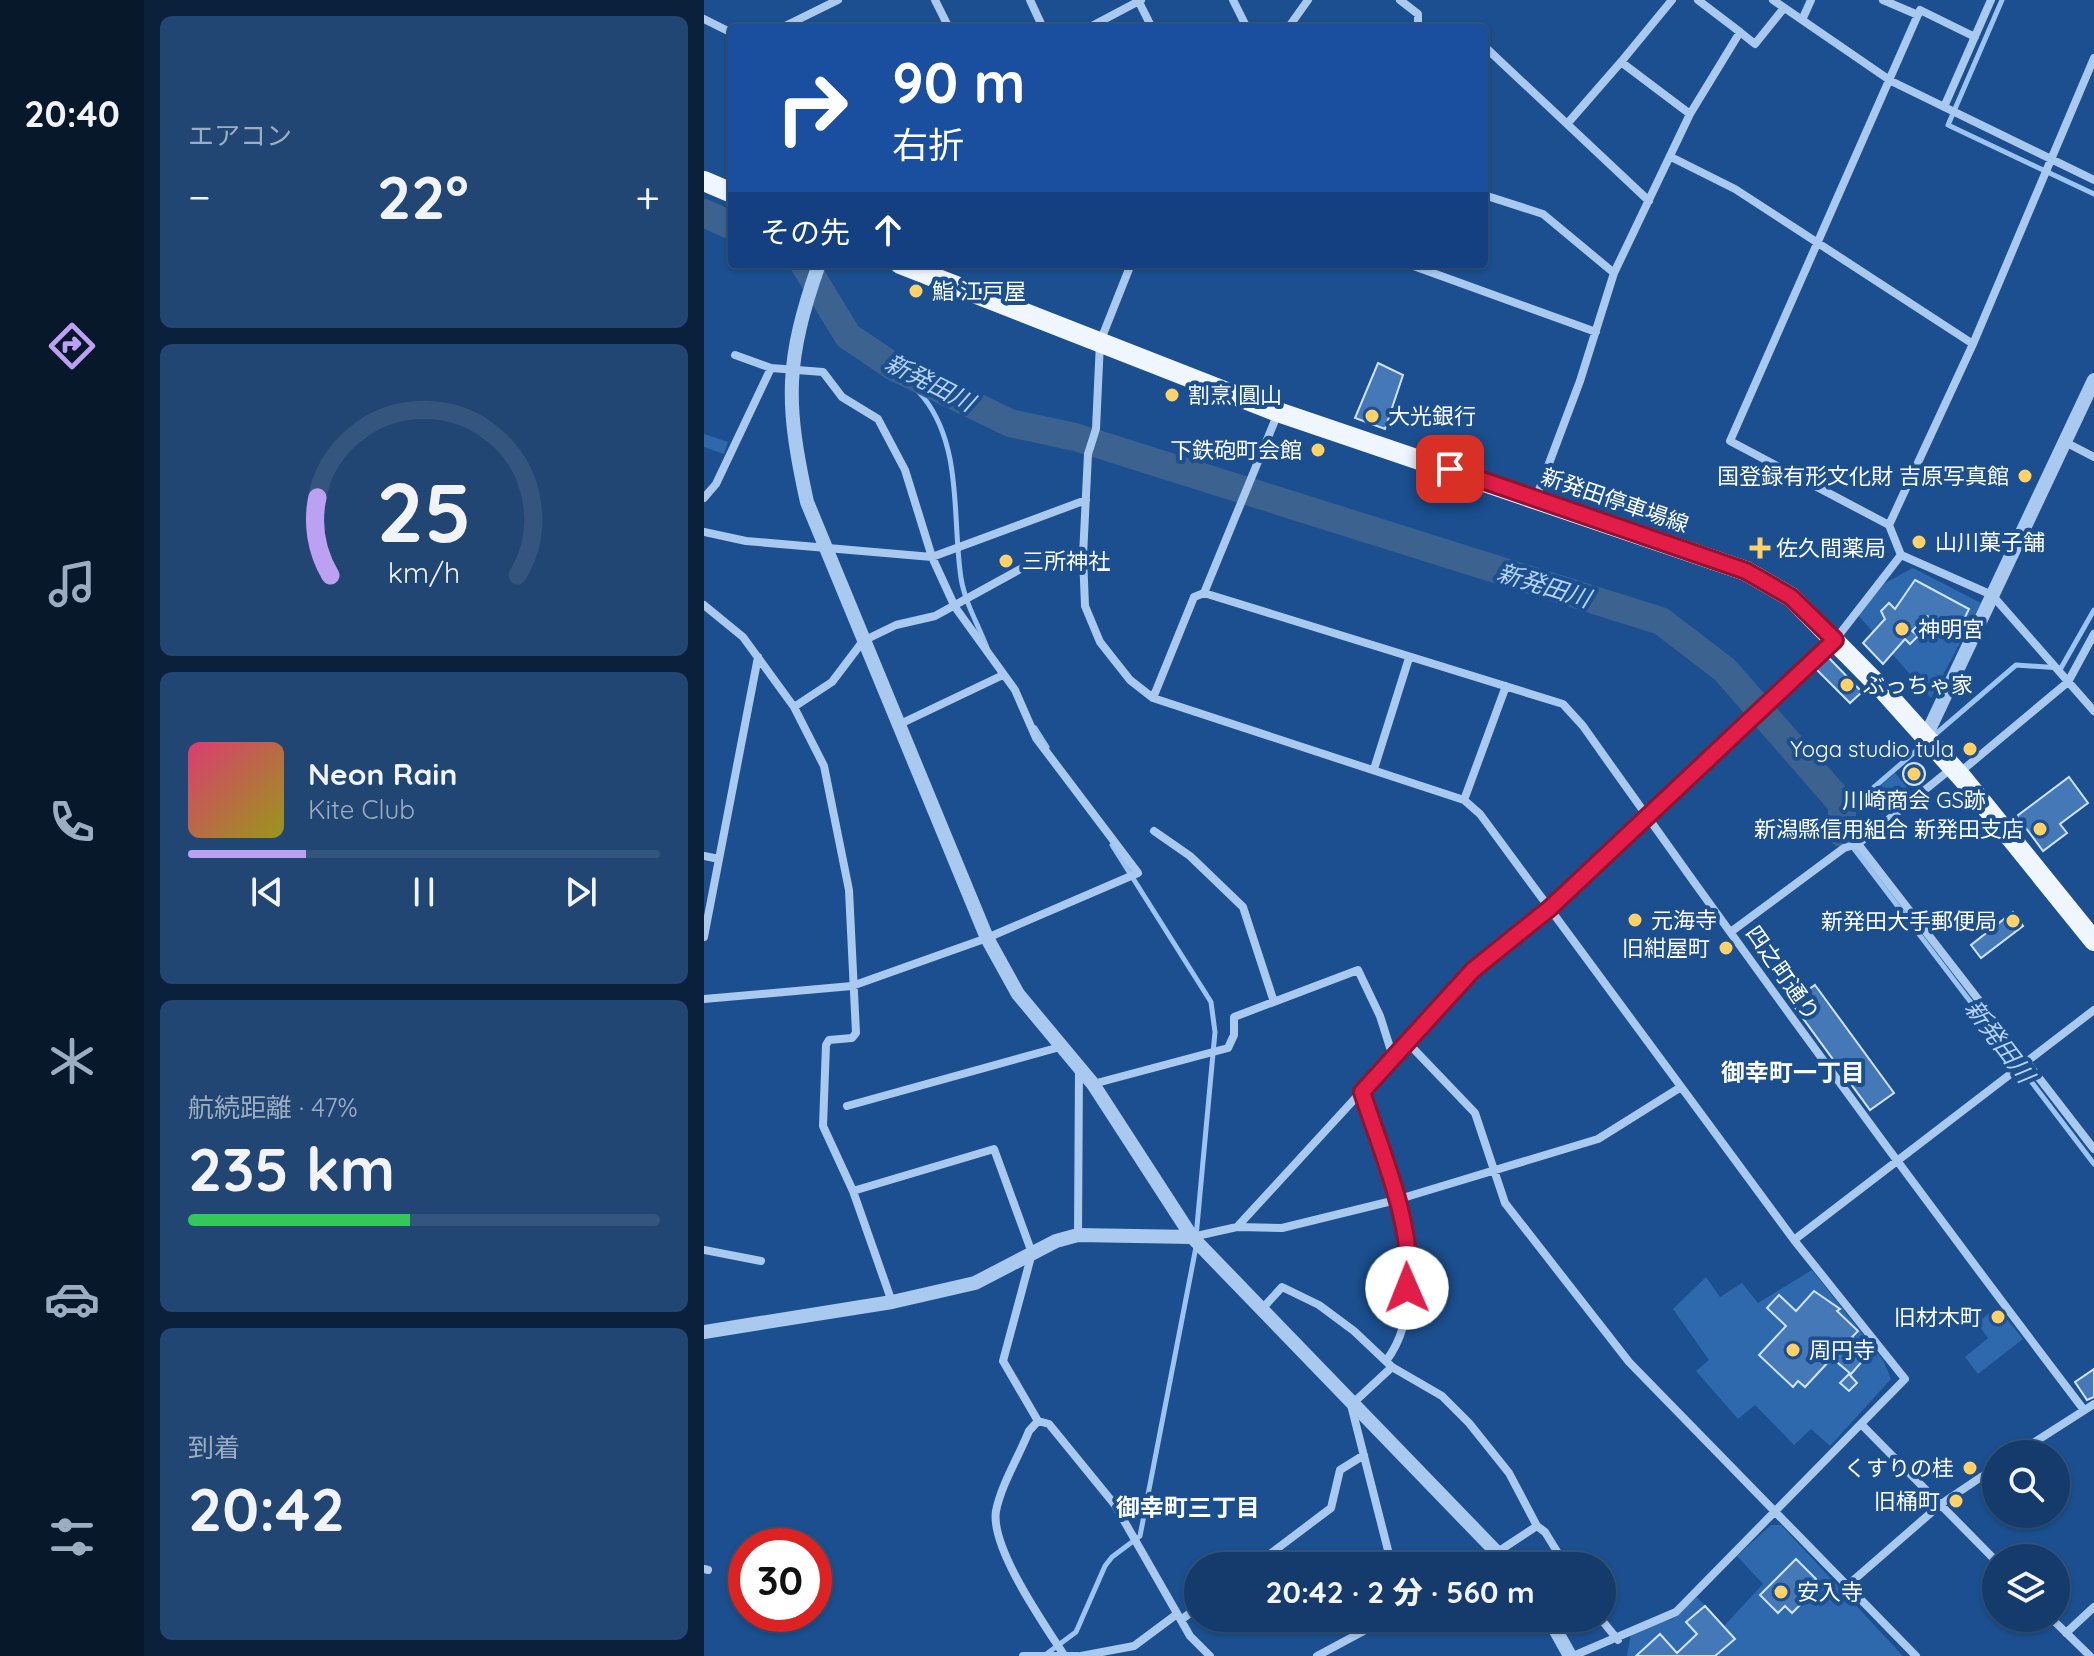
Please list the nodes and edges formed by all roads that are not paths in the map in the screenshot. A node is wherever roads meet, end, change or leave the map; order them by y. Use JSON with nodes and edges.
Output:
{"nodes":[{"id":1,"x":838,"y":0,"type":"edge"},
{"id":2,"x":935,"y":0,"type":"edge"},
{"id":3,"x":1030,"y":0,"type":"edge"},
{"id":4,"x":1139,"y":0,"type":"edge"},
{"id":5,"x":1233,"y":0,"type":"edge"},
{"id":6,"x":1308,"y":0,"type":"edge"},
{"id":7,"x":1400,"y":0,"type":"edge"},
{"id":8,"x":1672,"y":0,"type":"edge"},
{"id":9,"x":1698,"y":0,"type":"edge"},
{"id":10,"x":1773,"y":0,"type":"edge"},
{"id":11,"x":1811,"y":0,"type":"edge"},
{"id":12,"x":1883,"y":0,"type":"edge"},
{"id":13,"x":1991,"y":0,"type":"edge"},
{"id":14,"x":1784,"y":8,"type":"junction"},
{"id":15,"x":1918,"y":15,"type":"junction"},
{"id":16,"x":704,"y":19,"type":"edge"},
{"id":17,"x":1802,"y":20,"type":"junction"},
{"id":18,"x":789,"y":24,"type":"edge"},
{"id":19,"x":947,"y":24,"type":"edge"},
{"id":20,"x":1041,"y":24,"type":"edge"},
{"id":21,"x":1095,"y":24,"type":"edge"},
{"id":22,"x":1150,"y":24,"type":"edge"},
{"id":23,"x":1245,"y":24,"type":"edge"},
{"id":24,"x":1291,"y":24,"type":"edge"},
{"id":25,"x":1418,"y":24,"type":"edge"},
{"id":26,"x":728,"y":31,"type":"edge"},
{"id":27,"x":1740,"y":32,"type":"junction"},
{"id":28,"x":1975,"y":37,"type":"junction"},
{"id":29,"x":1488,"y":50,"type":"edge"},
{"id":30,"x":2094,"y":58,"type":"edge"},
{"id":31,"x":1621,"y":62,"type":"junction"},
{"id":32,"x":1891,"y":81,"type":"junction"},
{"id":33,"x":1944,"y":107,"type":"junction"},
{"id":34,"x":1690,"y":114,"type":"junction"},
{"id":35,"x":1567,"y":124,"type":"junction"},
{"id":36,"x":1671,"y":157,"type":"junction"},
{"id":37,"x":2053,"y":160,"type":"junction"},
{"id":38,"x":2094,"y":180,"type":"edge"},
{"id":39,"x":704,"y":181,"type":"edge"},
{"id":40,"x":728,"y":191,"type":"edge"},
{"id":41,"x":1488,"y":196,"type":"edge"},
{"id":42,"x":1649,"y":201,"type":"junction"},
{"id":43,"x":1819,"y":242,"type":"junction"},
{"id":44,"x":818,"y":268,"type":"edge"},
{"id":45,"x":910,"y":268,"type":"edge"},
{"id":46,"x":1129,"y":268,"type":"edge"},
{"id":47,"x":1419,"y":268,"type":"edge"},
{"id":48,"x":1614,"y":273,"type":"junction"},
{"id":49,"x":1596,"y":332,"type":"junction"},
{"id":50,"x":1100,"y":342,"type":"junction"},
{"id":51,"x":1973,"y":344,"type":"junction"},
{"id":52,"x":735,"y":355,"type":"dead end"},
{"id":53,"x":771,"y":368,"type":"junction"},
{"id":54,"x":791,"y":368,"type":"junction"},
{"id":55,"x":2094,"y":380,"type":"edge"},
{"id":56,"x":1278,"y":412,"type":"junction"},
{"id":57,"x":2065,"y":442,"type":"junction"},
{"id":58,"x":2094,"y":457,"type":"edge"},
{"id":59,"x":704,"y":498,"type":"edge"},
{"id":60,"x":1536,"y":498,"type":"junction"},
{"id":61,"x":1086,"y":500,"type":"junction"},
{"id":62,"x":1889,"y":525,"type":"junction"},
{"id":63,"x":704,"y":532,"type":"edge"},
{"id":64,"x":827,"y":550,"type":"junction"},
{"id":65,"x":1901,"y":555,"type":"junction"},
{"id":66,"x":1083,"y":556,"type":"junction"},
{"id":67,"x":932,"y":557,"type":"junction"},
{"id":68,"x":1204,"y":593,"type":"junction"},
{"id":69,"x":1992,"y":595,"type":"junction"},
{"id":70,"x":704,"y":605,"type":"edge"},
{"id":71,"x":955,"y":607,"type":"junction"},
{"id":72,"x":2094,"y":634,"type":"edge"},
{"id":73,"x":1835,"y":640,"type":"junction"},
{"id":74,"x":863,"y":641,"type":"junction"},
{"id":75,"x":758,"y":657,"type":"junction"},
{"id":76,"x":1409,"y":658,"type":"junction"},
{"id":77,"x":1003,"y":675,"type":"junction"},
{"id":78,"x":2068,"y":682,"type":"junction"},
{"id":79,"x":1506,"y":686,"type":"junction"},
{"id":80,"x":1153,"y":698,"type":"junction"},
{"id":81,"x":794,"y":707,"type":"junction"},
{"id":82,"x":2094,"y":711,"type":"edge"},
{"id":83,"x":898,"y":725,"type":"junction"},
{"id":84,"x":1926,"y":736,"type":"junction"},
{"id":85,"x":1374,"y":769,"type":"junction"},
{"id":86,"x":1955,"y":770,"type":"junction"},
{"id":87,"x":1464,"y":800,"type":"junction"},
{"id":88,"x":1647,"y":816,"type":"junction"},
{"id":89,"x":1154,"y":831,"type":"dead end"},
{"id":90,"x":1858,"y":844,"type":"junction"},
{"id":91,"x":704,"y":856,"type":"edge"},
{"id":92,"x":719,"y":859,"type":"junction"},
{"id":93,"x":1550,"y":908,"type":"junction"},
{"id":94,"x":1732,"y":931,"type":"junction"},
{"id":95,"x":704,"y":937,"type":"edge"},
{"id":96,"x":987,"y":938,"type":"junction"},
{"id":97,"x":2094,"y":941,"type":"edge"},
{"id":98,"x":852,"y":986,"type":"junction"},
{"id":99,"x":704,"y":999,"type":"edge"},
{"id":100,"x":1274,"y":1002,"type":"junction"},
{"id":101,"x":2094,"y":1010,"type":"edge"},
{"id":102,"x":1408,"y":1043,"type":"junction"},
{"id":103,"x":1060,"y":1047,"type":"junction"},
{"id":104,"x":1393,"y":1057,"type":"junction"},
{"id":105,"x":2028,"y":1060,"type":"junction"},
{"id":106,"x":1079,"y":1068,"type":"junction"},
{"id":107,"x":1093,"y":1084,"type":"junction"},
{"id":108,"x":1681,"y":1087,"type":"junction"},
{"id":109,"x":1362,"y":1092,"type":"junction"},
{"id":110,"x":847,"y":1106,"type":"dead end"},
{"id":111,"x":2094,"y":1149,"type":"edge"},
{"id":112,"x":1897,"y":1164,"type":"junction"},
{"id":113,"x":1495,"y":1171,"type":"junction"},
{"id":114,"x":853,"y":1191,"type":"junction"},
{"id":115,"x":1396,"y":1200,"type":"junction"},
{"id":116,"x":1237,"y":1227,"type":"junction"},
{"id":117,"x":1078,"y":1235,"type":"junction"},
{"id":118,"x":1192,"y":1237,"type":"junction"},
{"id":119,"x":1794,"y":1240,"type":"junction"},
{"id":120,"x":704,"y":1250,"type":"edge"},
{"id":121,"x":1032,"y":1253,"type":"junction"},
{"id":122,"x":761,"y":1261,"type":"dead end"},
{"id":123,"x":892,"y":1302,"type":"junction"},
{"id":124,"x":1261,"y":1310,"type":"junction"},
{"id":125,"x":704,"y":1332,"type":"edge"},
{"id":126,"x":1389,"y":1364,"type":"junction"},
{"id":127,"x":2094,"y":1404,"type":"edge"},
{"id":128,"x":1351,"y":1405,"type":"junction"},
{"id":129,"x":2084,"y":1410,"type":"junction"},
{"id":130,"x":1038,"y":1421,"type":"junction"},
{"id":131,"x":1861,"y":1424,"type":"junction"},
{"id":132,"x":2038,"y":1440,"type":"edge"},
{"id":133,"x":1364,"y":1455,"type":"junction"},
{"id":134,"x":1982,"y":1476,"type":"edge"},
{"id":135,"x":1941,"y":1504,"type":"junction"},
{"id":136,"x":1777,"y":1512,"type":"junction"},
{"id":137,"x":1537,"y":1526,"type":"junction"},
{"id":138,"x":1982,"y":1546,"type":"edge"},
{"id":139,"x":1273,"y":1552,"type":"edge"},
{"id":140,"x":1388,"y":1552,"type":"edge"},
{"id":141,"x":1498,"y":1552,"type":"edge"},
{"id":142,"x":1500,"y":1552,"type":"edge"},
{"id":143,"x":1557,"y":1552,"type":"edge"},
{"id":144,"x":1849,"y":1584,"type":"junction"},
{"id":145,"x":2094,"y":1607,"type":"edge"},
{"id":146,"x":1184,"y":1614,"type":"edge"},
{"id":147,"x":1179,"y":1617,"type":"junction"},
{"id":148,"x":1362,"y":1632,"type":"edge"},
{"id":149,"x":1557,"y":1632,"type":"edge"},
{"id":150,"x":1611,"y":1632,"type":"edge"},
{"id":151,"x":2066,"y":1633,"type":"joint"},
{"id":152,"x":1618,"y":1640,"type":"junction"},
{"id":153,"x":1064,"y":1655,"type":"edge"},
{"id":154,"x":1023,"y":1656,"type":"edge"},
{"id":155,"x":1080,"y":1656,"type":"edge"},
{"id":156,"x":1210,"y":1656,"type":"edge"},
{"id":157,"x":1317,"y":1656,"type":"edge"},
{"id":158,"x":1572,"y":1656,"type":"edge"},
{"id":159,"x":1916,"y":1656,"type":"edge"},
{"id":160,"x":2090,"y":1656,"type":"edge"}],
"edges":[{"from":1,"to":18,"type":"street"},
{"from":2,"to":19,"type":"street"},
{"from":3,"to":20,"type":"street"},
{"from":4,"to":21,"type":"street"},
{"from":4,"to":22,"type":"street"},
{"from":5,"to":23,"type":"street"},
{"from":6,"to":24,"type":"street"},
{"from":7,"to":25,"type":"street"},
{"from":8,"to":31,"type":"street"},
{"from":9,"to":27,"type":"street"},
{"from":10,"to":14,"type":"street"},
{"from":11,"to":17,"type":"street"},
{"from":12,"to":15,"type":"street"},
{"from":13,"to":28,"type":"street"},
{"from":14,"to":17,"type":"street"},
{"from":14,"to":27,"type":"street"},
{"from":15,"to":28,"type":"street"},
{"from":15,"to":32,"type":"street"},
{"from":16,"to":26,"type":"street"},
{"from":17,"to":32,"type":"street"},
{"from":27,"to":34,"type":"street"},
{"from":28,"to":33,"type":"street"},
{"from":29,"to":35,"type":"street"},
{"from":30,"to":37,"type":"street"},
{"from":31,"to":34,"type":"street"},
{"from":31,"to":35,"type":"street"},
{"from":32,"to":33,"type":"street"},
{"from":32,"to":43,"type":"street"},
{"from":33,"to":37,"type":"street"},
{"from":34,"to":36,"type":"street"},
{"from":35,"to":42,"type":"street"},
{"from":36,"to":42,"type":"street"},
{"from":36,"to":43,"type":"street"},
{"from":37,"to":38,"type":"street"},
{"from":37,"to":51,"type":"street"},
{"from":39,"to":40,"type":"main road"},
{"from":41,"to":48,"type":"street"},
{"from":42,"to":48,"type":"street"},
{"from":43,"to":51,"type":"street"},
{"from":43,"to":62,"type":"street"},
{"from":44,"to":54,"type":"street"},
{"from":45,"to":50,"type":"main road","name":"新発田停車場線"},
{"from":46,"to":50,"type":"street"},
{"from":47,"to":49,"type":"street"},
{"from":48,"to":49,"type":"street"},
{"from":49,"to":60,"type":"street"},
{"from":50,"to":56,"type":"main road","name":"新発田停車場線"},
{"from":50,"to":61,"type":"street"},
{"from":51,"to":62,"type":"street"},
{"from":52,"to":53,"type":"street"},
{"from":53,"to":54,"type":"street"},
{"from":53,"to":59,"type":"street"},
{"from":54,"to":64,"type":"street"},
{"from":54,"to":67,"type":"street"},
{"from":55,"to":57,"type":"street"},
{"from":56,"to":60,"type":"main road","name":"新発田停車場線"},
{"from":56,"to":68,"type":"street"},
{"from":57,"to":58,"type":"street"},
{"from":57,"to":69,"type":"street"},
{"from":60,"to":73,"type":"main road","name":"新発田停車場線"},
{"from":61,"to":66,"type":"street"},
{"from":61,"to":67,"type":"street"},
{"from":62,"to":65,"type":"street"},
{"from":63,"to":64,"type":"street"},
{"from":64,"to":67,"type":"street"},
{"from":64,"to":74,"type":"street"},
{"from":65,"to":69,"type":"street"},
{"from":65,"to":73,"type":"street"},
{"from":66,"to":71,"type":"street"},
{"from":66,"to":80,"type":"street"},
{"from":67,"to":71,"type":"street"},
{"from":68,"to":76,"type":"street","name":"四之町通り"},
{"from":68,"to":80,"type":"street"},
{"from":69,"to":78,"type":"street"},
{"from":69,"to":84,"type":"street"},
{"from":70,"to":75,"type":"street"},
{"from":71,"to":74,"type":"street"},
{"from":71,"to":77,"type":"street"},
{"from":72,"to":78,"type":"street"},
{"from":73,"to":84,"type":"main road","name":"新発田停車場線"},
{"from":73,"to":88,"type":"street"},
{"from":74,"to":81,"type":"street"},
{"from":74,"to":83,"type":"street"},
{"from":75,"to":81,"type":"street"},
{"from":75,"to":92,"type":"street"},
{"from":76,"to":79,"type":"street","name":"四之町通り"},
{"from":76,"to":85,"type":"street"},
{"from":77,"to":83,"type":"street"},
{"from":77,"to":96,"type":"street"},
{"from":78,"to":82,"type":"street"},
{"from":78,"to":86,"type":"street"},
{"from":79,"to":87,"type":"street"},
{"from":79,"to":88,"type":"street","name":"四之町通り"},
{"from":80,"to":85,"type":"street"},
{"from":81,"to":98,"type":"street"},
{"from":83,"to":96,"type":"street"},
{"from":84,"to":86,"type":"main road","name":"新発田停車場線"},
{"from":85,"to":87,"type":"street"},
{"from":86,"to":90,"type":"street"},
{"from":86,"to":97,"type":"main road","name":"新発田停車場線"},
{"from":87,"to":93,"type":"street"},
{"from":88,"to":93,"type":"street"},
{"from":88,"to":94,"type":"street","name":"四之町通り"},
{"from":89,"to":100,"type":"street"},
{"from":90,"to":94,"type":"street"},
{"from":90,"to":105,"type":"street"},
{"from":91,"to":92,"type":"street"},
{"from":92,"to":95,"type":"street"},
{"from":93,"to":102,"type":"street"},
{"from":93,"to":108,"type":"street"},
{"from":94,"to":112,"type":"street","name":"四之町通り"},
{"from":96,"to":98,"type":"street"},
{"from":96,"to":103,"type":"street"},
{"from":98,"to":99,"type":"street"},
{"from":98,"to":114,"type":"street"},
{"from":100,"to":104,"type":"street"},
{"from":100,"to":107,"type":"street"},
{"from":101,"to":105,"type":"street"},
{"from":102,"to":104,"type":"street"},
{"from":102,"to":113,"type":"street"},
{"from":103,"to":106,"type":"street"},
{"from":103,"to":110,"type":"street"},
{"from":104,"to":109,"type":"street"},
{"from":105,"to":111,"type":"street"},
{"from":105,"to":112,"type":"street"},
{"from":106,"to":107,"type":"street"},
{"from":106,"to":117,"type":"street"},
{"from":107,"to":118,"type":"street"},
{"from":108,"to":113,"type":"street"},
{"from":108,"to":119,"type":"street"},
{"from":109,"to":115,"type":"street"},
{"from":109,"to":116,"type":"street"},
{"from":112,"to":119,"type":"street"},
{"from":112,"to":129,"type":"street","name":"四之町通り"},
{"from":113,"to":115,"type":"street"},
{"from":113,"to":136,"type":"street"},
{"from":114,"to":121,"type":"street"},
{"from":114,"to":123,"type":"street"},
{"from":115,"to":116,"type":"street"},
{"from":115,"to":126,"type":"street"},
{"from":116,"to":118,"type":"street"},
{"from":117,"to":118,"type":"street"},
{"from":117,"to":121,"type":"street"},
{"from":118,"to":124,"type":"street"},
{"from":119,"to":131,"type":"street"},
{"from":120,"to":122,"type":"street"},
{"from":121,"to":123,"type":"street"},
{"from":121,"to":130,"type":"street"},
{"from":123,"to":125,"type":"street"},
{"from":124,"to":126,"type":"street"},
{"from":124,"to":128,"type":"street"},
{"from":126,"to":128,"type":"street"},
{"from":126,"to":137,"type":"street"},
{"from":127,"to":129,"type":"street"},
{"from":128,"to":133,"type":"street"},
{"from":128,"to":141,"type":"street"},
{"from":129,"to":132,"type":"street"},
{"from":130,"to":147,"type":"street"},
{"from":130,"to":153,"type":"street"},
{"from":131,"to":135,"type":"street"},
{"from":131,"to":136,"type":"street"},
{"from":133,"to":139,"type":"street"},
{"from":133,"to":140,"type":"street"},
{"from":134,"to":135,"type":"street"},
{"from":135,"to":138,"type":"street"},
{"from":135,"to":144,"type":"street"},
{"from":136,"to":144,"type":"street"},
{"from":136,"to":152,"type":"street"},
{"from":137,"to":142,"type":"street"},
{"from":137,"to":143,"type":"street"},
{"from":144,"to":159,"type":"street"},
{"from":145,"to":151,"type":"street"},
{"from":146,"to":147,"type":"street"},
{"from":147,"to":155,"type":"street"},
{"from":147,"to":156,"type":"street"},
{"from":148,"to":157,"type":"street"},
{"from":149,"to":158,"type":"street"},
{"from":150,"to":152,"type":"street"},
{"from":151,"to":160,"type":"street"},
{"from":152,"to":158,"type":"street"},
{"from":153,"to":154,"type":"street"},
{"from":153,"to":155,"type":"street"}]}
